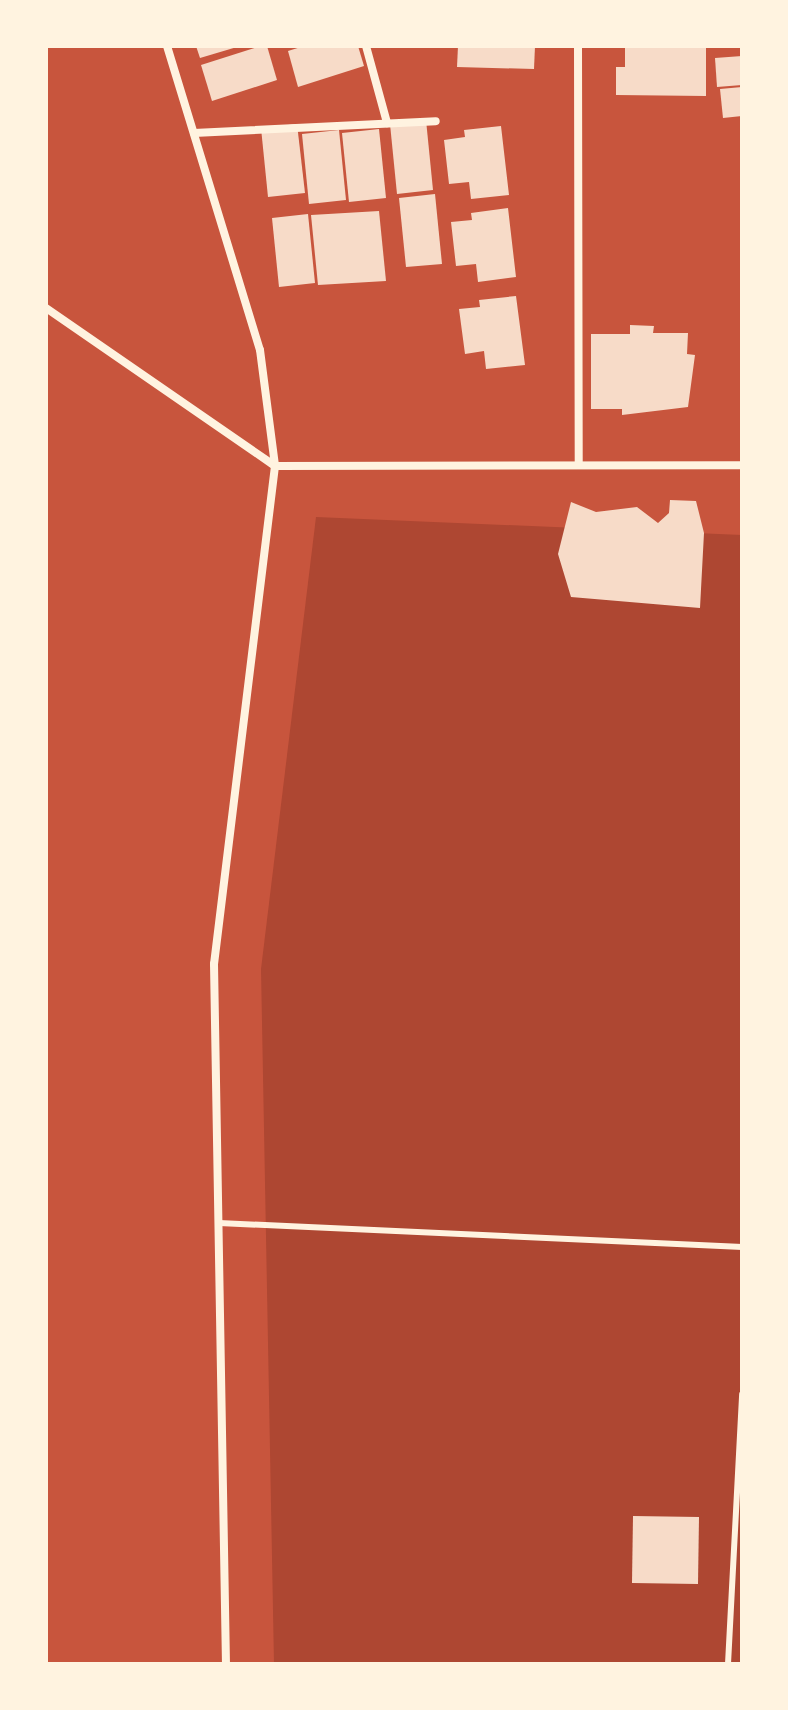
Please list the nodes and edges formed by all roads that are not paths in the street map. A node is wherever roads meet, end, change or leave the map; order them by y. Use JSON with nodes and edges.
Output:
{"nodes":[{"id":1,"x":167,"y":46,"type":"edge"},
{"id":2,"x":366,"y":46,"type":"edge"},
{"id":3,"x":578,"y":46,"type":"edge"},
{"id":4,"x":436,"y":121,"type":"dead end"},
{"id":5,"x":387,"y":123,"type":"junction"},
{"id":6,"x":194,"y":133,"type":"junction"},
{"id":7,"x":46,"y":308,"type":"edge"},
{"id":8,"x":579,"y":465,"type":"junction"},
{"id":9,"x":742,"y":465,"type":"edge"},
{"id":10,"x":275,"y":466,"type":"junction"},
{"id":11,"x":219,"y":1223,"type":"junction"},
{"id":12,"x":742,"y":1247,"type":"edge"},
{"id":13,"x":742,"y":1394,"type":"edge"},
{"id":14,"x":226,"y":1664,"type":"edge"},
{"id":15,"x":728,"y":1664,"type":"edge"}],
"edges":[{"from":1,"to":6,"type":"street"},
{"from":2,"to":5,"type":"street"},
{"from":3,"to":8,"type":"street"},
{"from":4,"to":5,"type":"street"},
{"from":5,"to":6,"type":"street"},
{"from":6,"to":10,"type":"street"},
{"from":7,"to":10,"type":"street"},
{"from":8,"to":9,"type":"street"},
{"from":8,"to":10,"type":"street"},
{"from":10,"to":11,"type":"street"},
{"from":11,"to":12,"type":"lane"},
{"from":11,"to":14,"type":"street"},
{"from":13,"to":15,"type":"lane"}]}
